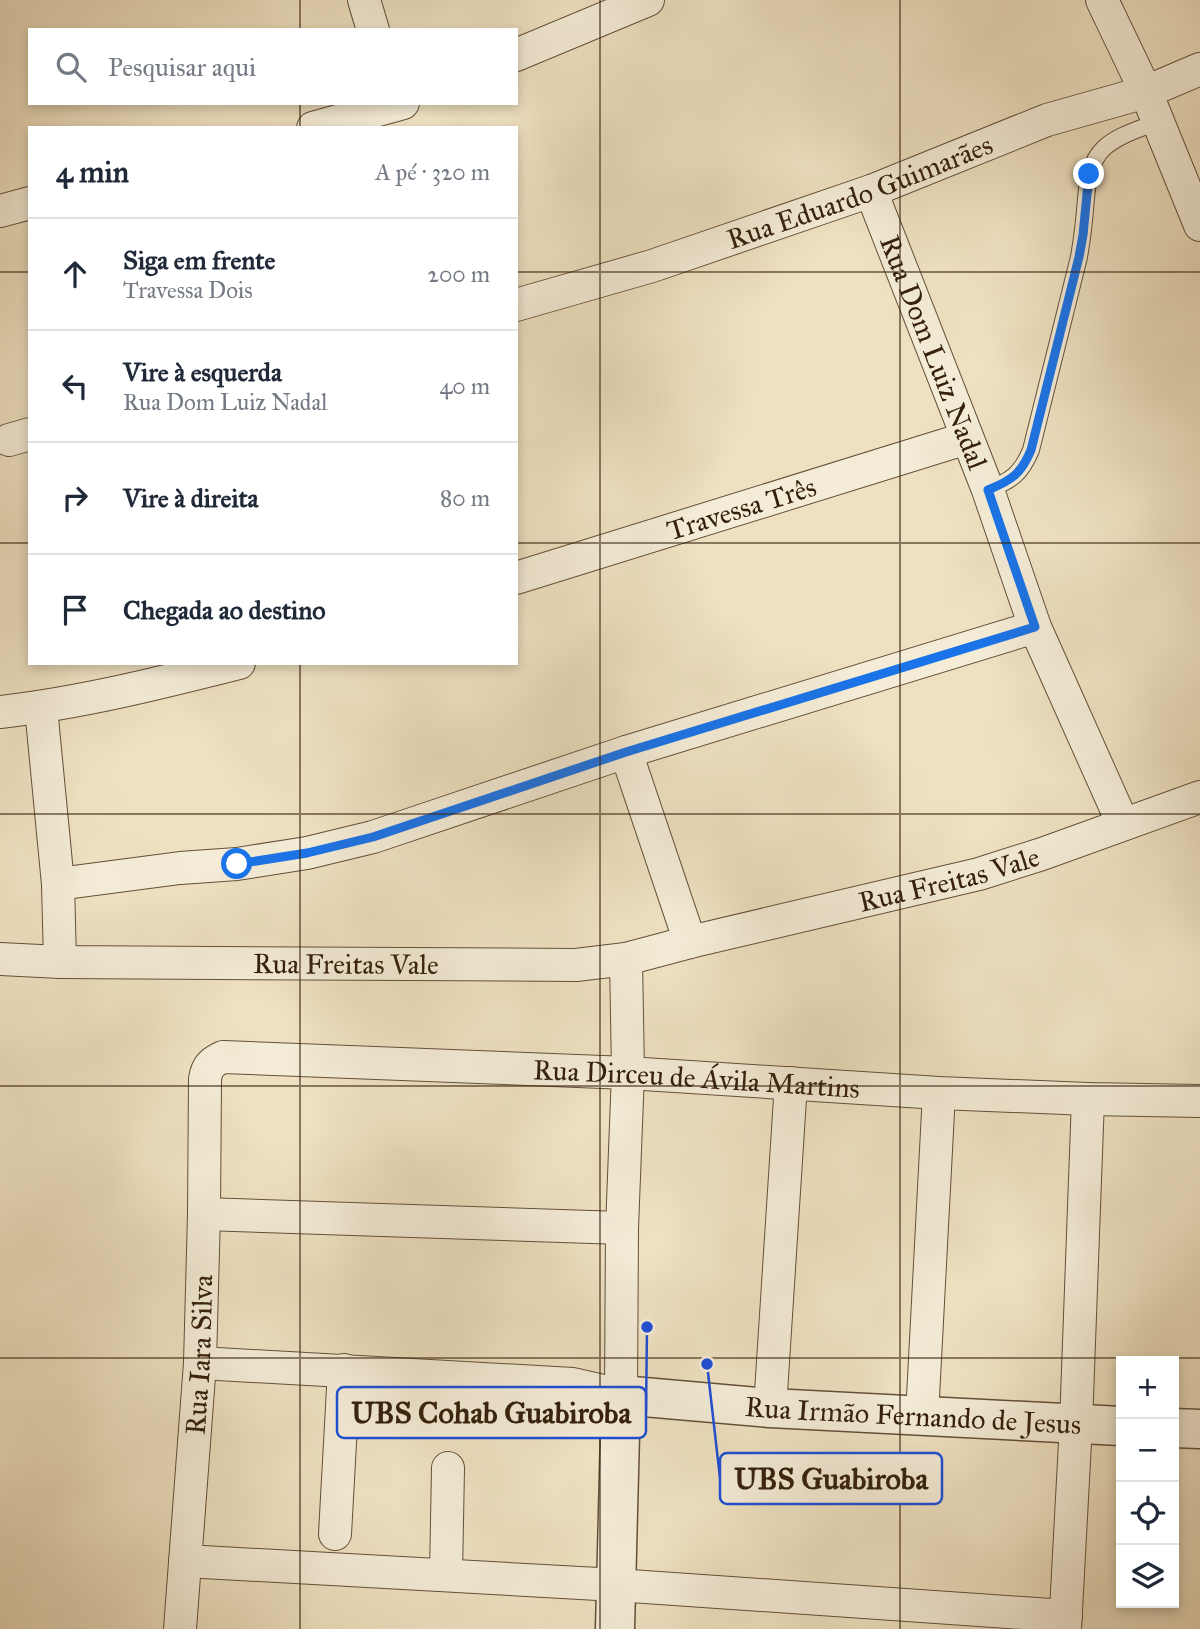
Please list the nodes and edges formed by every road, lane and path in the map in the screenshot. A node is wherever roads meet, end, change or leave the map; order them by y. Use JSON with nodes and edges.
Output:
{"nodes":[{"id":1,"x":363,"y":0,"type":"edge"},
{"id":2,"x":648,"y":0,"type":"edge"},
{"id":3,"x":1102,"y":0,"type":"edge"},
{"id":4,"x":372,"y":28,"type":"edge"},
{"id":5,"x":518,"y":54,"type":"edge"},
{"id":6,"x":1200,"y":69,"type":"edge"},
{"id":7,"x":1146,"y":92,"type":"junction"},
{"id":8,"x":396,"y":105,"type":"edge"},
{"id":9,"x":1157,"y":122,"type":"junction"},
{"id":10,"x":320,"y":126,"type":"edge"},
{"id":11,"x":871,"y":191,"type":"junction"},
{"id":12,"x":28,"y":204,"type":"edge"},
{"id":13,"x":0,"y":211,"type":"edge"},
{"id":14,"x":1200,"y":225,"type":"edge"},
{"id":15,"x":518,"y":304,"type":"edge"},
{"id":16,"x":967,"y":438,"type":"junction"},
{"id":17,"x":988,"y":490,"type":"junction"},
{"id":18,"x":518,"y":577,"type":"edge"},
{"id":19,"x":1035,"y":627,"type":"junction"},
{"id":20,"x":231,"y":665,"type":"edge"},
{"id":21,"x":41,"y":708,"type":"junction"},
{"id":22,"x":0,"y":712,"type":"edge"},
{"id":23,"x":626,"y":752,"type":"junction"},
{"id":24,"x":1200,"y":797,"type":"edge"},
{"id":25,"x":1123,"y":824,"type":"junction"},
{"id":26,"x":58,"y":884,"type":"junction"},
{"id":27,"x":690,"y":942,"type":"junction"},
{"id":28,"x":0,"y":959,"type":"edge"},
{"id":29,"x":626,"y":959,"type":"junction"},
{"id":30,"x":60,"y":962,"type":"junction"},
{"id":31,"x":628,"y":1073,"type":"junction"},
{"id":32,"x":205,"y":1079,"type":"joint"},
{"id":33,"x":791,"y":1083,"type":"junction"},
{"id":34,"x":939,"y":1093,"type":"junction"},
{"id":35,"x":1088,"y":1099,"type":"junction"},
{"id":36,"x":1200,"y":1101,"type":"edge"},
{"id":37,"x":204,"y":1214,"type":"junction"},
{"id":38,"x":622,"y":1228,"type":"junction"},
{"id":39,"x":200,"y":1363,"type":"junction"},
{"id":40,"x":344,"y":1370,"type":"junction"},
{"id":41,"x":621,"y":1395,"type":"junction"},
{"id":42,"x":770,"y":1408,"type":"junction"},
{"id":43,"x":922,"y":1416,"type":"junction"},
{"id":44,"x":1076,"y":1424,"type":"junction"},
{"id":45,"x":1116,"y":1426,"type":"edge"},
{"id":46,"x":1179,"y":1428,"type":"edge"},
{"id":47,"x":1200,"y":1429,"type":"edge"},
{"id":48,"x":448,"y":1468,"type":"dead end"},
{"id":49,"x":335,"y":1534,"type":"dead end"},
{"id":50,"x":185,"y":1561,"type":"junction"},
{"id":51,"x":446,"y":1575,"type":"junction"},
{"id":52,"x":616,"y":1585,"type":"junction"},
{"id":53,"x":1065,"y":1623,"type":"edge"},
{"id":54,"x":180,"y":1629,"type":"edge"},
{"id":55,"x":615,"y":1629,"type":"edge"}],
"edges":[{"from":1,"to":4,"type":"street"},
{"from":2,"to":5,"type":"street"},
{"from":3,"to":7,"type":"street"},
{"from":6,"to":7,"type":"street","name":"Rua Eduardo Guimarães"},
{"from":7,"to":9,"type":"street"},
{"from":7,"to":11,"type":"street","name":"Rua Eduardo Guimarães"},
{"from":8,"to":10,"type":"street"},
{"from":9,"to":14,"type":"street"},
{"from":9,"to":17,"type":"lane"},
{"from":11,"to":15,"type":"street","name":"Rua Eduardo Guimarães"},
{"from":11,"to":16,"type":"street","name":"Rua Dom Luiz Nadal"},
{"from":12,"to":13,"type":"street"},
{"from":16,"to":17,"type":"street","name":"Rua Dom Luiz Nadal"},
{"from":16,"to":18,"type":"street","name":"Travessa Três"},
{"from":17,"to":19,"type":"street","name":"Rua Dom Luiz Nadal"},
{"from":19,"to":23,"type":"street"},
{"from":19,"to":25,"type":"street","name":"Rua Dom Luiz Nadal"},
{"from":20,"to":21,"type":"street"},
{"from":21,"to":22,"type":"street"},
{"from":21,"to":26,"type":"street"},
{"from":23,"to":26,"type":"street"},
{"from":23,"to":27,"type":"street"},
{"from":24,"to":25,"type":"street","name":"Rua Freitas Vale"},
{"from":25,"to":27,"type":"street","name":"Rua Freitas Vale"},
{"from":26,"to":30,"type":"street"},
{"from":27,"to":29,"type":"street","name":"Rua Freitas Vale"},
{"from":28,"to":30,"type":"street","name":"Rua Freitas Vale"},
{"from":29,"to":30,"type":"street","name":"Rua Freitas Vale"},
{"from":29,"to":31,"type":"street"},
{"from":31,"to":32,"type":"street","name":"Rua Dirceu de Ávila Martins"},
{"from":31,"to":33,"type":"street","name":"Rua Dirceu de Ávila Martins"},
{"from":31,"to":38,"type":"street"},
{"from":32,"to":37,"type":"street","name":"Rua Iara Silva"},
{"from":33,"to":34,"type":"street","name":"Rua Dirceu de Ávila Martins"},
{"from":33,"to":42,"type":"street"},
{"from":34,"to":35,"type":"street","name":"Rua Dirceu de Ávila Martins"},
{"from":34,"to":43,"type":"street"},
{"from":35,"to":36,"type":"street","name":"Rua Dirceu de Ávila Martins"},
{"from":35,"to":44,"type":"street"},
{"from":37,"to":38,"type":"street"},
{"from":37,"to":39,"type":"street","name":"Rua Iara Silva"},
{"from":38,"to":41,"type":"street"},
{"from":39,"to":40,"type":"street"},
{"from":39,"to":50,"type":"street","name":"Rua Iara Silva"},
{"from":40,"to":41,"type":"street"},
{"from":40,"to":49,"type":"street"},
{"from":41,"to":42,"type":"street","name":"Rua Irmão Fernando de Jesus"},
{"from":41,"to":52,"type":"street"},
{"from":42,"to":43,"type":"street","name":"Rua Irmão Fernando de Jesus"},
{"from":43,"to":44,"type":"street","name":"Rua Irmão Fernando de Jesus"},
{"from":44,"to":45,"type":"street","name":"Rua Irmão Fernando de Jesus"},
{"from":44,"to":53,"type":"street"},
{"from":46,"to":47,"type":"street"},
{"from":48,"to":51,"type":"street"},
{"from":50,"to":51,"type":"street"},
{"from":50,"to":54,"type":"street","name":"Rua Iara Silva"},
{"from":51,"to":52,"type":"street"},
{"from":52,"to":53,"type":"street"},
{"from":52,"to":55,"type":"street"}]}
